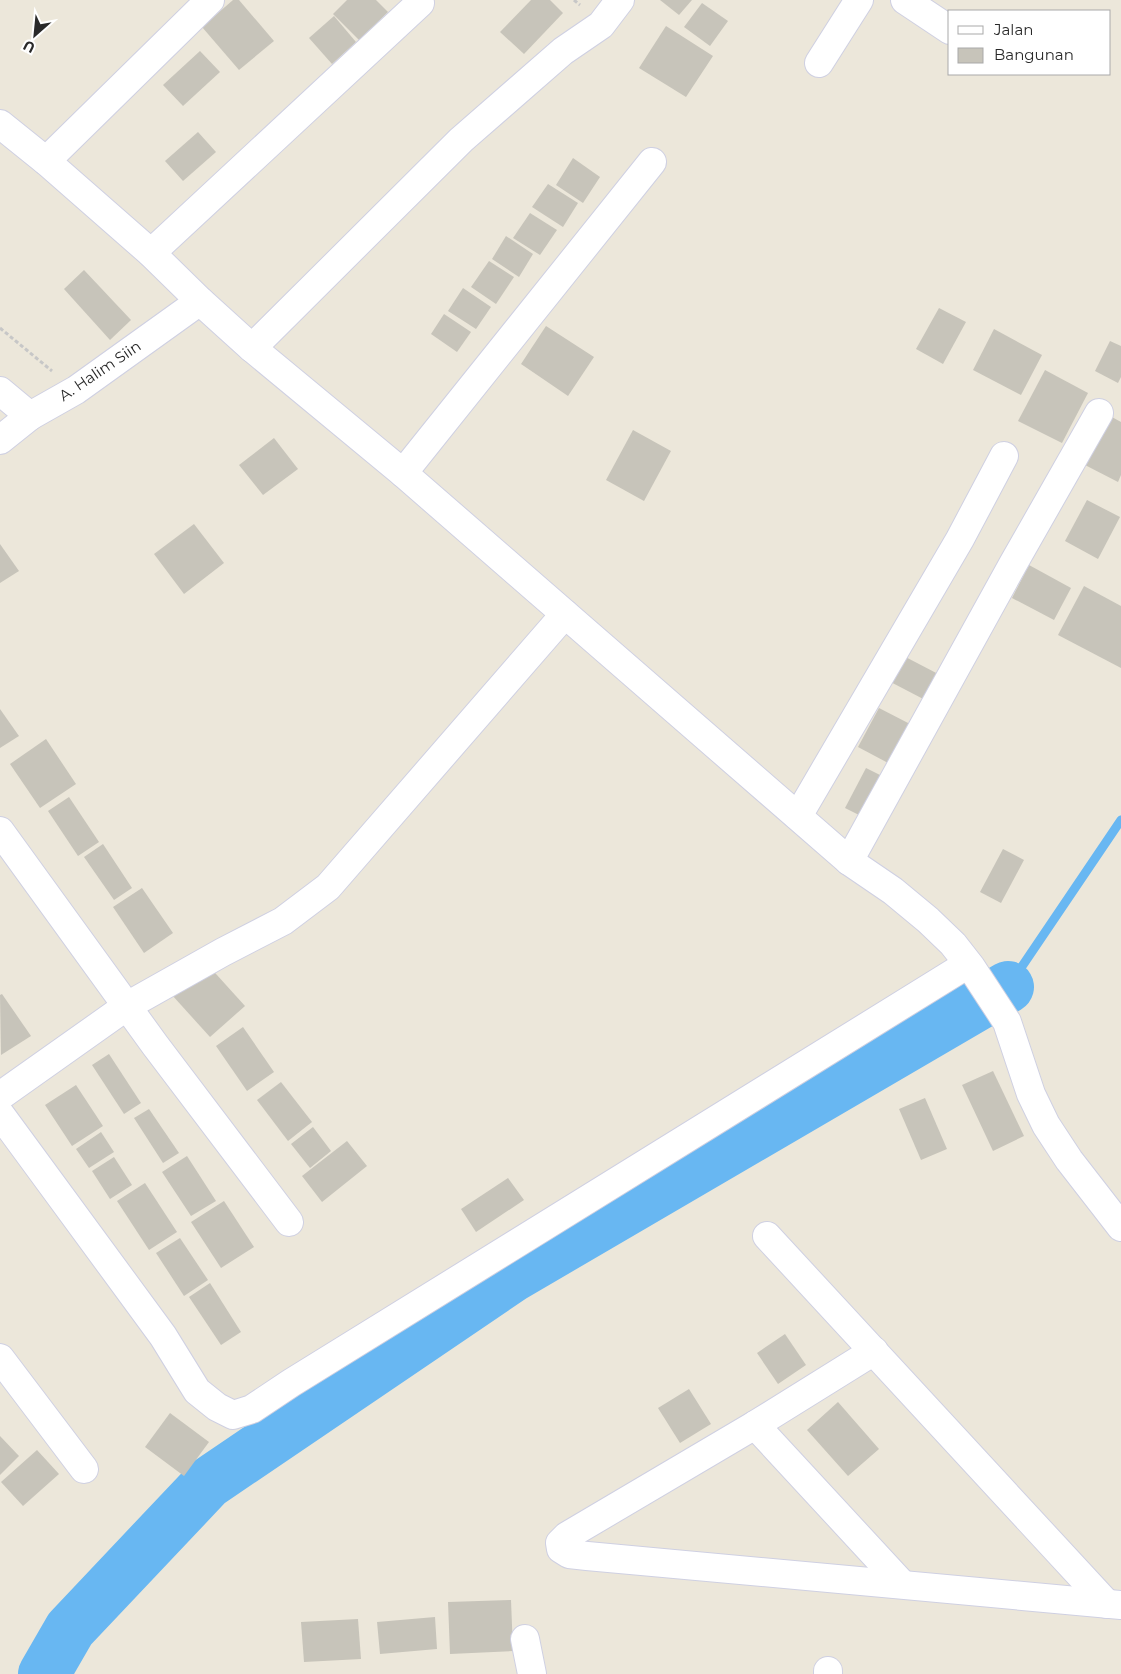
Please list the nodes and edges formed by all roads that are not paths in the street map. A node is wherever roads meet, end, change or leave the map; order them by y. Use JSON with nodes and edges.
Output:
{"nodes":[{"id":1,"x":210,"y":0,"type":"edge"},
{"id":2,"x":620,"y":0,"type":"edge"},
{"id":3,"x":859,"y":0,"type":"edge"},
{"id":4,"x":420,"y":3,"type":"dead end"},
{"id":5,"x":923,"y":5,"type":"edge"},
{"id":6,"x":948,"y":28,"type":"edge"},
{"id":7,"x":819,"y":64,"type":"dead end"},
{"id":8,"x":0,"y":124,"type":"edge"},
{"id":9,"x":46,"y":161,"type":"junction"},
{"id":10,"x":652,"y":162,"type":"dead end"},
{"id":11,"x":151,"y":253,"type":"junction"},
{"id":12,"x":200,"y":301,"type":"junction"},
{"id":13,"x":252,"y":348,"type":"junction"},
{"id":14,"x":0,"y":391,"type":"edge"},
{"id":15,"x":1099,"y":413,"type":"dead end"},
{"id":16,"x":30,"y":416,"type":"junction"},
{"id":17,"x":0,"y":440,"type":"edge"},
{"id":18,"x":1004,"y":456,"type":"dead end"},
{"id":19,"x":403,"y":473,"type":"junction"},
{"id":20,"x":565,"y":614,"type":"junction"},
{"id":21,"x":798,"y":816,"type":"junction"},
{"id":22,"x":0,"y":830,"type":"edge"},
{"id":23,"x":849,"y":861,"type":"junction"},
{"id":24,"x":969,"y":965,"type":"junction"},
{"id":25,"x":127,"y":1006,"type":"junction"},
{"id":26,"x":0,"y":1096,"type":"edge"},
{"id":27,"x":0,"y":1114,"type":"edge"},
{"id":28,"x":289,"y":1222,"type":"dead end"},
{"id":29,"x":1121,"y":1227,"type":"edge"},
{"id":30,"x":767,"y":1236,"type":"dead end"},
{"id":31,"x":874,"y":1351,"type":"junction"},
{"id":32,"x":0,"y":1358,"type":"edge"},
{"id":33,"x":755,"y":1425,"type":"junction"},
{"id":34,"x":84,"y":1469,"type":"dead end"},
{"id":35,"x":902,"y":1584,"type":"junction"},
{"id":36,"x":1114,"y":1605,"type":"edge"},
{"id":37,"x":525,"y":1639,"type":"dead end"},
{"id":38,"x":532,"y":1674,"type":"edge"}],
"edges":[{"from":1,"to":9,"type":"street"},
{"from":2,"to":13,"type":"street"},
{"from":3,"to":7,"type":"street"},
{"from":4,"to":11,"type":"street"},
{"from":5,"to":6,"type":"street"},
{"from":8,"to":9,"type":"street"},
{"from":9,"to":11,"type":"street"},
{"from":10,"to":19,"type":"street"},
{"from":11,"to":12,"type":"street"},
{"from":12,"to":13,"type":"street"},
{"from":12,"to":16,"type":"street","name":"A. Halim Siin"},
{"from":13,"to":19,"type":"street"},
{"from":14,"to":16,"type":"street"},
{"from":15,"to":23,"type":"street"},
{"from":16,"to":17,"type":"street","name":"A. Halim Siin"},
{"from":18,"to":21,"type":"street"},
{"from":19,"to":20,"type":"street"},
{"from":20,"to":21,"type":"street"},
{"from":20,"to":25,"type":"street"},
{"from":21,"to":23,"type":"street"},
{"from":22,"to":25,"type":"street"},
{"from":23,"to":24,"type":"street"},
{"from":24,"to":27,"type":"street"},
{"from":24,"to":29,"type":"street"},
{"from":25,"to":26,"type":"street"},
{"from":25,"to":28,"type":"street"},
{"from":30,"to":31,"type":"street"},
{"from":31,"to":33,"type":"street"},
{"from":31,"to":36,"type":"street"},
{"from":32,"to":34,"type":"street"},
{"from":33,"to":35,"type":"street"},
{"from":33,"to":35,"type":"street"},
{"from":35,"to":36,"type":"street"},
{"from":37,"to":38,"type":"street"}]}
